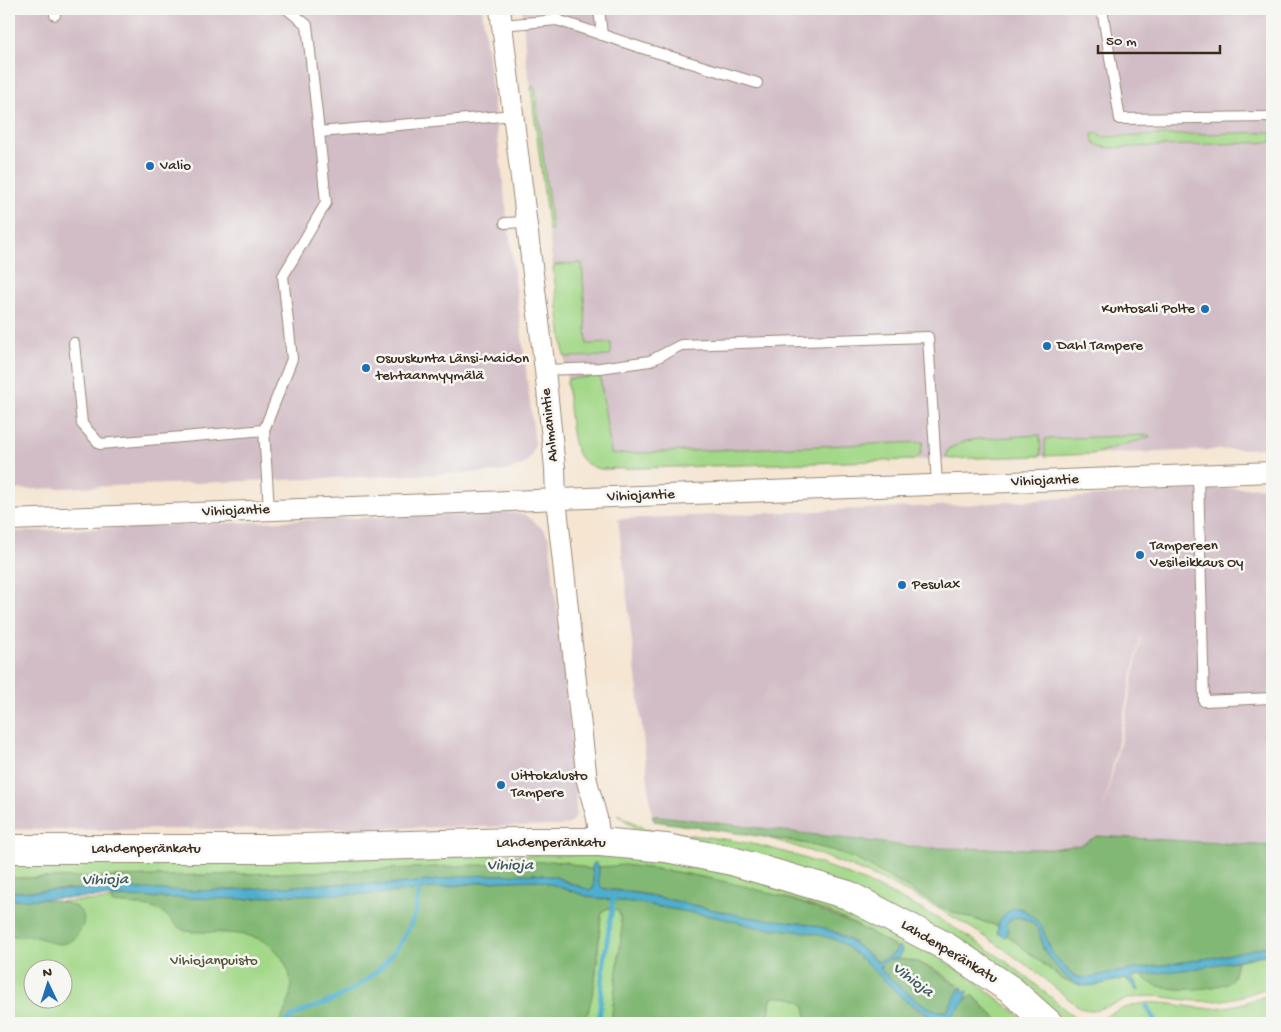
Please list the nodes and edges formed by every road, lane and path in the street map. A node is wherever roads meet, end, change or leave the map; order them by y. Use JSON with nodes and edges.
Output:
{"nodes":[{"id":1,"x":287,"y":9,"type":"edge"},
{"id":2,"x":556,"y":9,"type":"edge"},
{"id":3,"x":599,"y":9,"type":"edge"},
{"id":4,"x":1102,"y":9,"type":"edge"},
{"id":5,"x":501,"y":17,"type":"edge"},
{"id":6,"x":557,"y":20,"type":"junction"},
{"id":7,"x":602,"y":35,"type":"junction"},
{"id":8,"x":757,"y":83,"type":"dead end"},
{"id":9,"x":514,"y":115,"type":"junction"},
{"id":10,"x":1272,"y":117,"type":"edge"},
{"id":11,"x":319,"y":132,"type":"junction"},
{"id":12,"x":526,"y":222,"type":"junction"},
{"id":13,"x":505,"y":223,"type":"dead end"},
{"id":14,"x":74,"y":343,"type":"dead end"},
{"id":15,"x":545,"y":370,"type":"junction"},
{"id":16,"x":264,"y":430,"type":"junction"},
{"id":17,"x":1272,"y":472,"type":"edge"},
{"id":18,"x":1198,"y":475,"type":"junction"},
{"id":19,"x":937,"y":485,"type":"junction"},
{"id":20,"x":556,"y":499,"type":"junction"},
{"id":21,"x":269,"y":510,"type":"junction"},
{"id":22,"x":9,"y":520,"type":"edge"},
{"id":23,"x":1272,"y":698,"type":"edge"},
{"id":24,"x":600,"y":842,"type":"junction"},
{"id":25,"x":9,"y":850,"type":"edge"},
{"id":26,"x":1048,"y":1023,"type":"edge"}],
"edges":[{"from":1,"to":11,"type":"lane"},
{"from":2,"to":6,"type":"lane"},
{"from":3,"to":7,"type":"lane"},
{"from":4,"to":10,"type":"lane"},
{"from":5,"to":6,"type":"lane"},
{"from":5,"to":9,"type":"street","name":"Ahlmanintie"},
{"from":6,"to":7,"type":"lane"},
{"from":7,"to":8,"type":"lane"},
{"from":9,"to":11,"type":"lane"},
{"from":9,"to":12,"type":"street","name":"Ahlmanintie"},
{"from":11,"to":16,"type":"lane"},
{"from":12,"to":13,"type":"lane"},
{"from":12,"to":15,"type":"street","name":"Ahlmanintie"},
{"from":14,"to":16,"type":"lane"},
{"from":15,"to":19,"type":"lane"},
{"from":15,"to":20,"type":"street","name":"Ahlmanintie"},
{"from":16,"to":21,"type":"lane"},
{"from":17,"to":18,"type":"street","name":"Vihiojantie"},
{"from":18,"to":19,"type":"street","name":"Vihiojantie"},
{"from":18,"to":23,"type":"lane"},
{"from":19,"to":20,"type":"street","name":"Vihiojantie"},
{"from":20,"to":21,"type":"street","name":"Vihiojantie"},
{"from":20,"to":24,"type":"street","name":"Ahlmanintie"},
{"from":21,"to":22,"type":"street","name":"Vihiojantie"},
{"from":24,"to":25,"type":"main road","name":"Lahdenperänkatu"},
{"from":24,"to":26,"type":"main road","name":"Lahdenperänkatu"}]}
